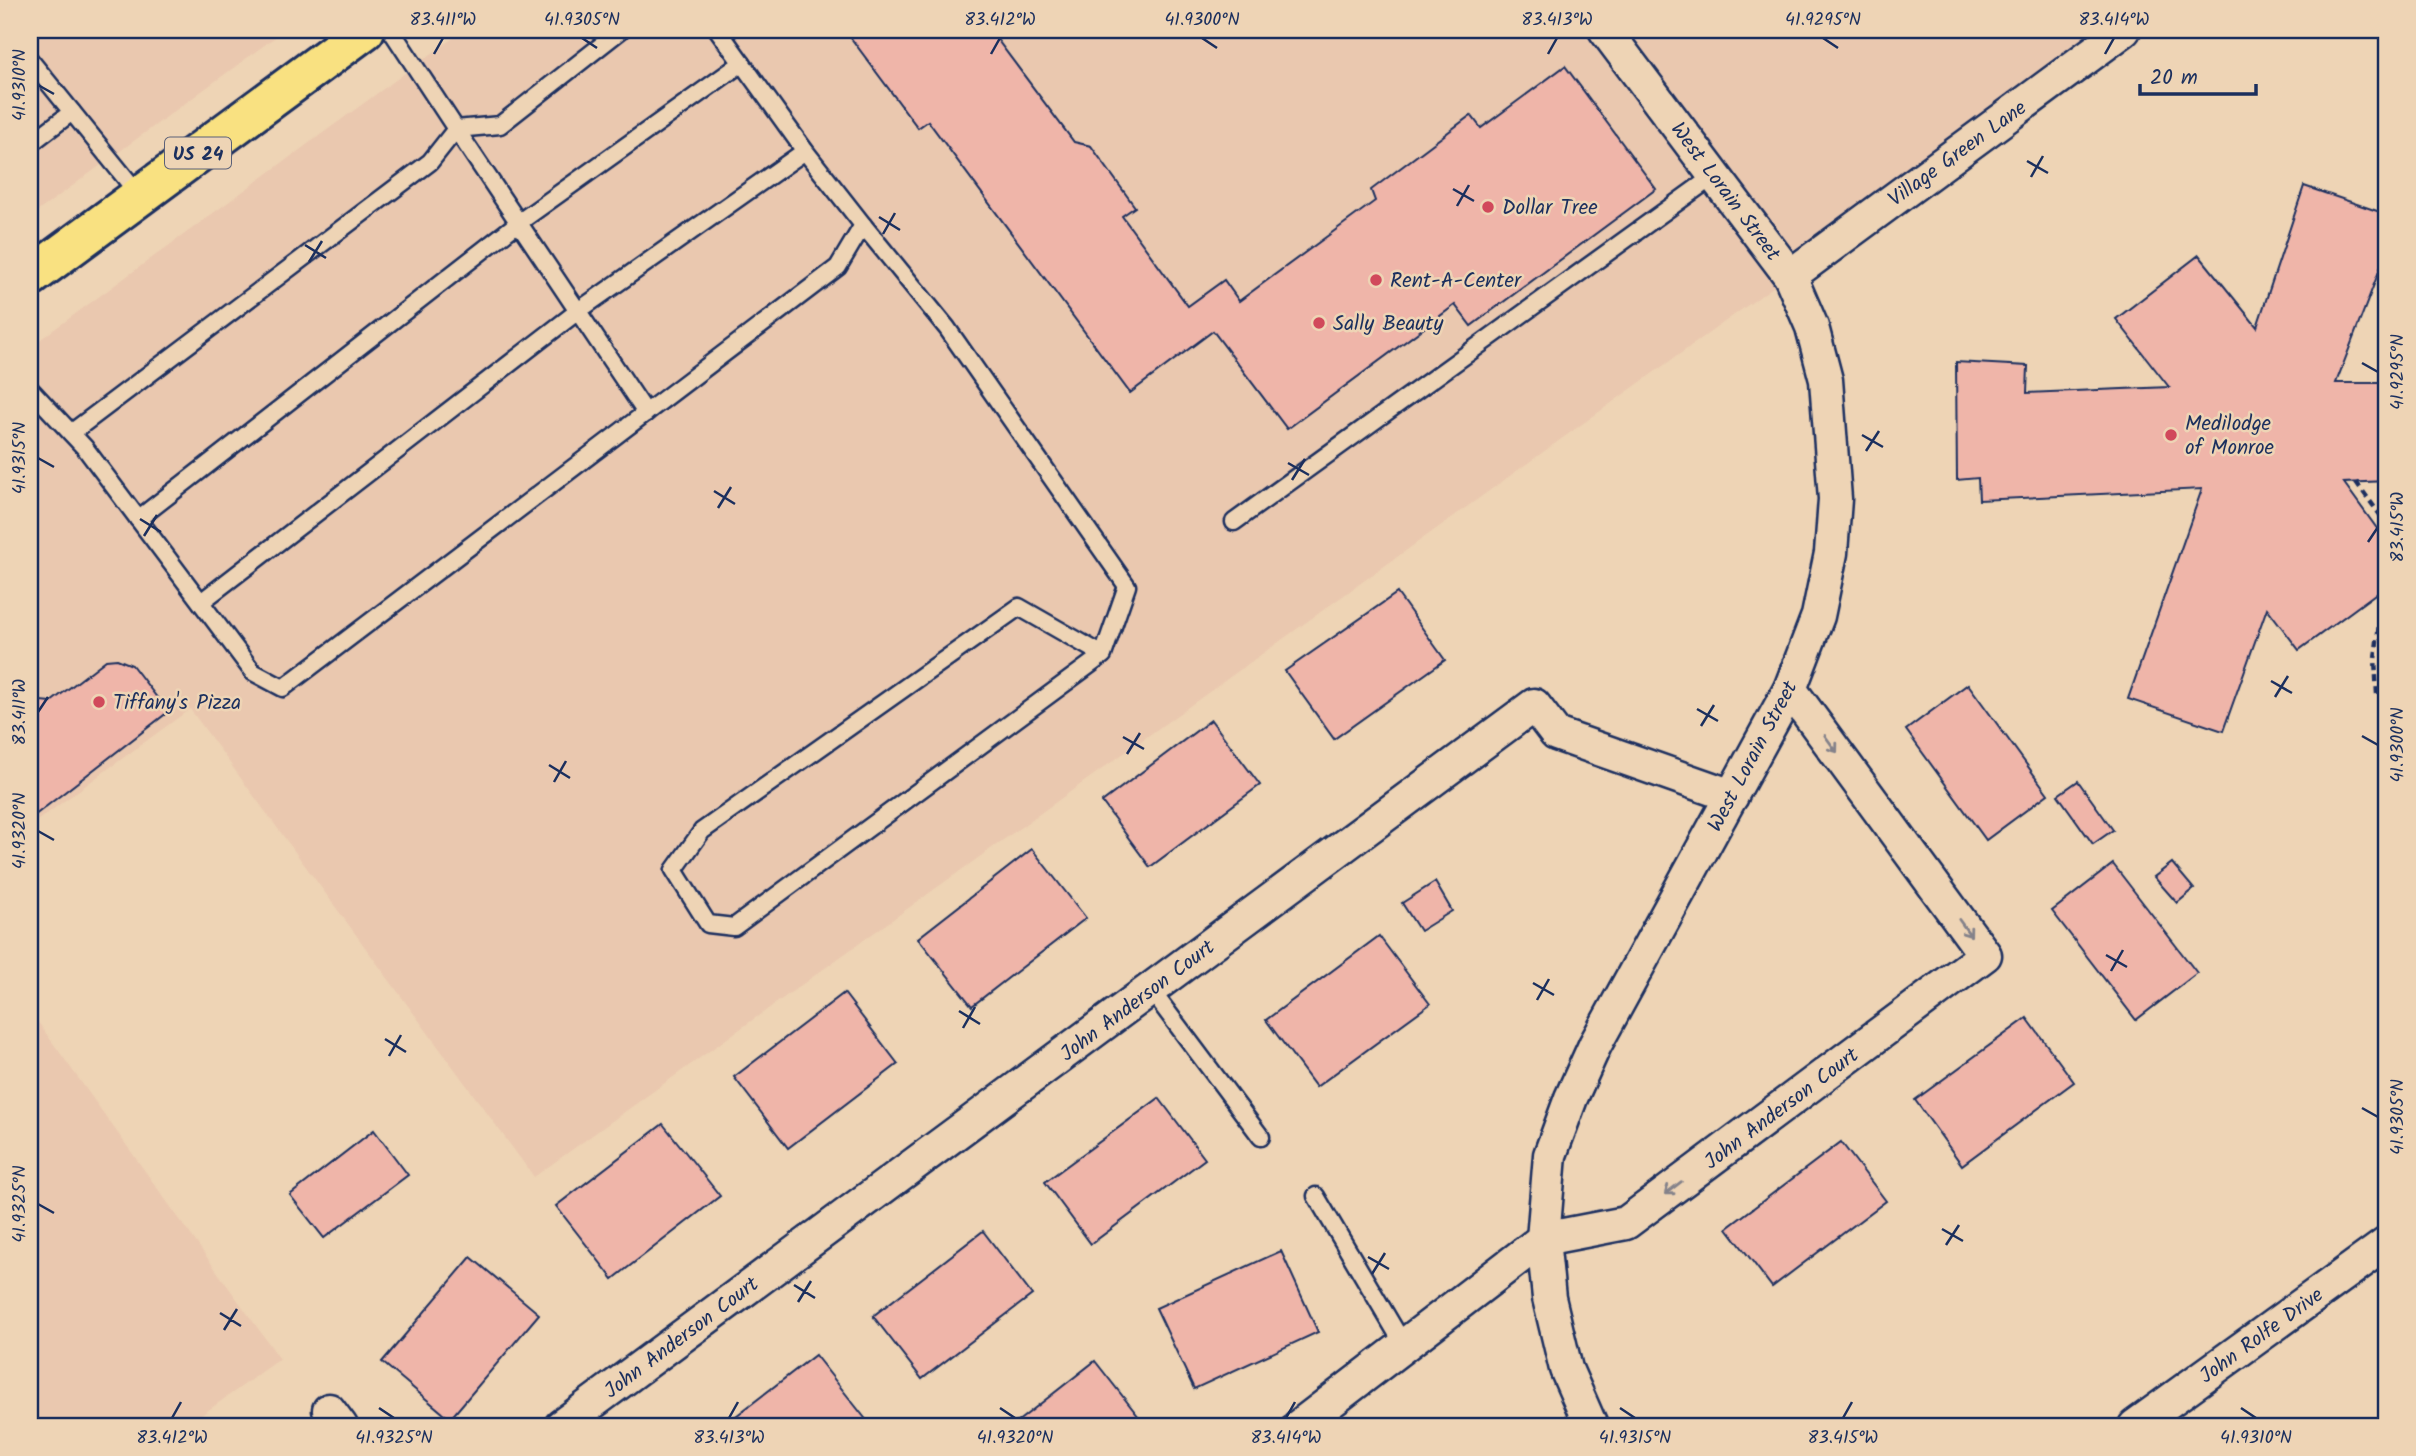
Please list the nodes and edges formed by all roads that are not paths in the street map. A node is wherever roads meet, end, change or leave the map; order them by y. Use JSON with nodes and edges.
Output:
{"nodes":[{"id":1,"x":365,"y":30,"type":"edge"},
{"id":2,"x":391,"y":30,"type":"edge"},
{"id":3,"x":621,"y":30,"type":"edge"},
{"id":4,"x":718,"y":30,"type":"edge"},
{"id":5,"x":1605,"y":30,"type":"edge"},
{"id":6,"x":2124,"y":30,"type":"edge"},
{"id":7,"x":30,"y":60,"type":"edge"},
{"id":8,"x":742,"y":63,"type":"junction"},
{"id":9,"x":72,"y":112,"type":"junction"},
{"id":10,"x":456,"y":129,"type":"junction"},
{"id":11,"x":30,"y":144,"type":"edge"},
{"id":12,"x":805,"y":151,"type":"junction"},
{"id":13,"x":1714,"y":175,"type":"junction"},
{"id":14,"x":140,"y":196,"type":"junction"},
{"id":15,"x":518,"y":223,"type":"junction"},
{"id":16,"x":863,"y":225,"type":"junction"},
{"id":17,"x":1790,"y":276,"type":"junction"},
{"id":18,"x":30,"y":277,"type":"edge"},
{"id":19,"x":578,"y":311,"type":"junction"},
{"id":20,"x":30,"y":388,"type":"edge"},
{"id":21,"x":646,"y":413,"type":"junction"},
{"id":22,"x":71,"y":433,"type":"junction"},
{"id":23,"x":138,"y":519,"type":"junction"},
{"id":24,"x":1234,"y":522,"type":"dead end"},
{"id":25,"x":201,"y":603,"type":"junction"},
{"id":26,"x":1103,"y":655,"type":"junction"},
{"id":27,"x":1790,"y":690,"type":"junction"},
{"id":28,"x":1732,"y":796,"type":"junction"},
{"id":29,"x":1150,"y":990,"type":"junction"},
{"id":30,"x":1261,"y":1138,"type":"dead end"},
{"id":31,"x":1316,"y":1196,"type":"dead end"},
{"id":32,"x":1543,"y":1239,"type":"junction"},
{"id":33,"x":2386,"y":1244,"type":"edge"},
{"id":34,"x":1405,"y":1347,"type":"junction"},
{"id":35,"x":561,"y":1426,"type":"edge"},
{"id":36,"x":1299,"y":1426,"type":"edge"},
{"id":37,"x":1591,"y":1426,"type":"edge"},
{"id":38,"x":2135,"y":1426,"type":"edge"}],
"edges":[{"from":1,"to":14,"type":"main road","number":"US 24"},
{"from":2,"to":10,"type":"lane"},
{"from":3,"to":10,"type":"lane"},
{"from":4,"to":8,"type":"lane"},
{"from":5,"to":13,"type":"street","name":"West Lorain Street"},
{"from":6,"to":17,"type":"street","name":"Village Green Lane"},
{"from":7,"to":9,"type":"lane"},
{"from":8,"to":12,"type":"lane"},
{"from":8,"to":15,"type":"lane"},
{"from":9,"to":11,"type":"lane"},
{"from":9,"to":14,"type":"lane"},
{"from":10,"to":15,"type":"lane"},
{"from":10,"to":22,"type":"lane"},
{"from":12,"to":16,"type":"lane"},
{"from":12,"to":19,"type":"lane"},
{"from":13,"to":17,"type":"street","name":"West Lorain Street"},
{"from":13,"to":24,"type":"lane"},
{"from":14,"to":18,"type":"main road","number":"US 24"},
{"from":15,"to":19,"type":"lane"},
{"from":15,"to":23,"type":"lane"},
{"from":16,"to":21,"type":"lane"},
{"from":16,"to":26,"type":"lane"},
{"from":17,"to":27,"type":"street","name":"West Lorain Street"},
{"from":19,"to":21,"type":"lane"},
{"from":19,"to":25,"type":"lane"},
{"from":20,"to":22,"type":"lane"},
{"from":21,"to":25,"type":"lane"},
{"from":22,"to":23,"type":"lane"},
{"from":23,"to":25,"type":"lane"},
{"from":26,"to":26,"type":"lane"},
{"from":27,"to":28,"type":"street","name":"West Lorain Street"},
{"from":27,"to":32,"type":"street","name":"John Anderson Court","one_way":true},
{"from":28,"to":29,"type":"street","name":"John Anderson Court"},
{"from":28,"to":32,"type":"street","name":"West Lorain Street"},
{"from":29,"to":30,"type":"lane"},
{"from":29,"to":35,"type":"street","name":"John Anderson Court"},
{"from":31,"to":34,"type":"lane"},
{"from":32,"to":34,"type":"street","name":"John Anderson Court"},
{"from":32,"to":37,"type":"street","name":"West Lorain Street"},
{"from":33,"to":38,"type":"street","name":"John Rolfe Drive"},
{"from":34,"to":36,"type":"street","name":"John Anderson Court"}]}
